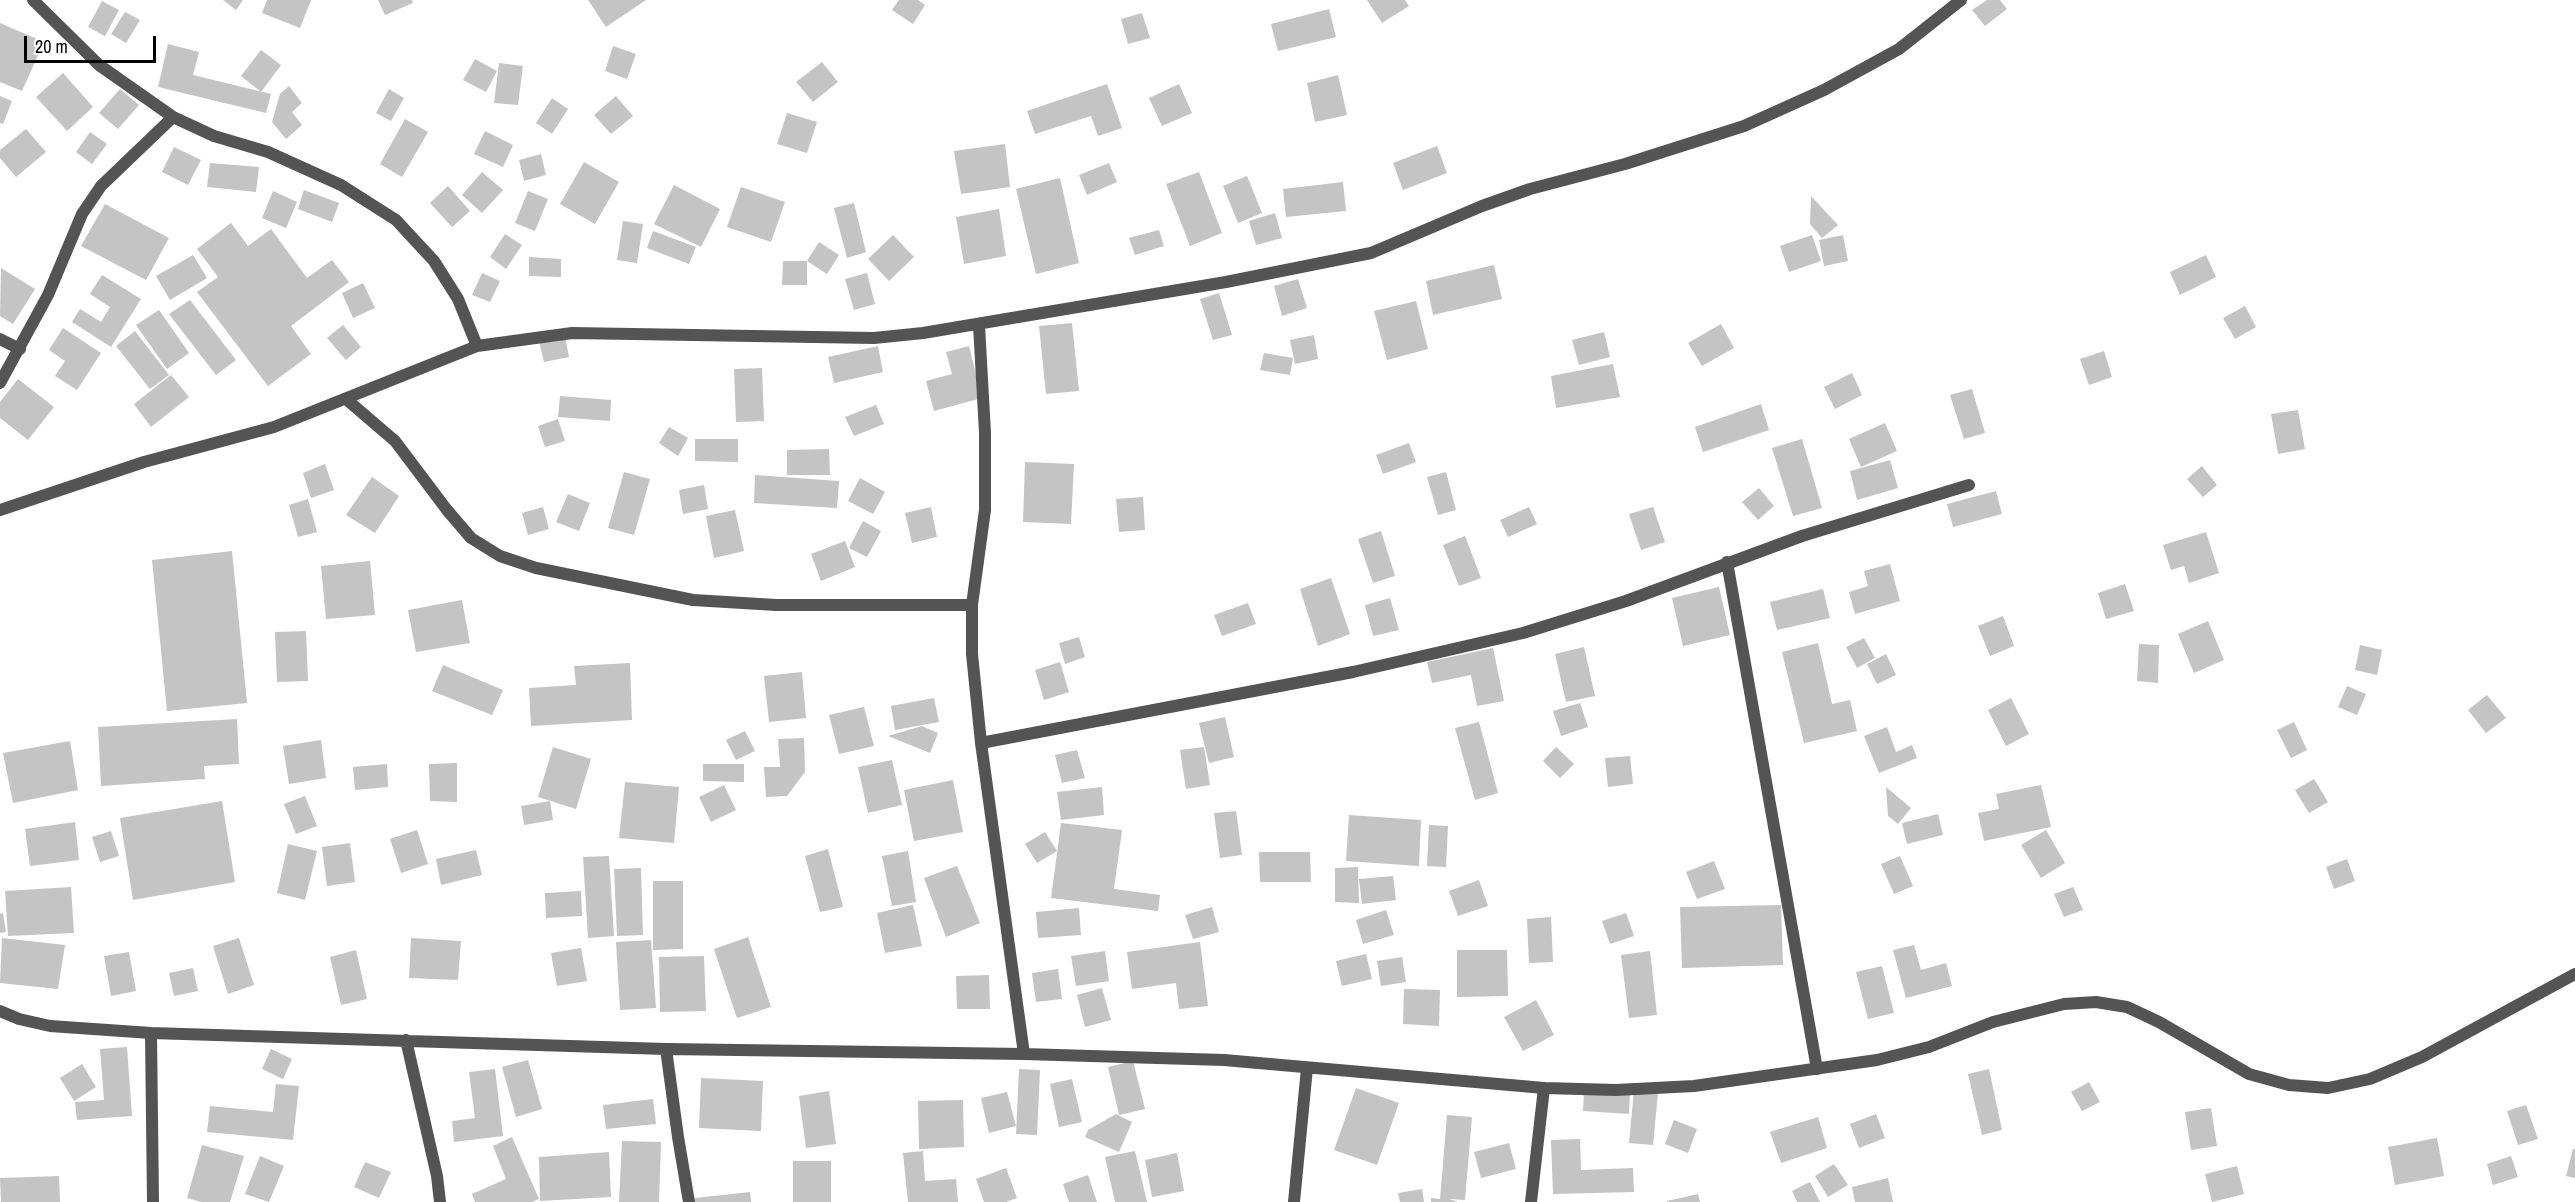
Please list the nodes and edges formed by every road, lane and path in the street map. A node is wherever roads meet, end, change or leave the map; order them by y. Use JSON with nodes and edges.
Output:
{"nodes":[{"id":1,"x":33,"y":0,"type":"edge"},
{"id":2,"x":1961,"y":0,"type":"edge"},
{"id":3,"x":173,"y":117,"type":"junction"},
{"id":4,"x":979,"y":325,"type":"junction"},
{"id":5,"x":0,"y":339,"type":"edge"},
{"id":6,"x":477,"y":346,"type":"junction"},
{"id":7,"x":20,"y":349,"type":"junction"},
{"id":8,"x":0,"y":383,"type":"edge"},
{"id":9,"x":346,"y":399,"type":"junction"},
{"id":10,"x":1969,"y":485,"type":"dead end"},
{"id":11,"x":0,"y":510,"type":"edge"},
{"id":12,"x":1727,"y":562,"type":"junction"},
{"id":13,"x":972,"y":605,"type":"junction"},
{"id":14,"x":981,"y":743,"type":"junction"},
{"id":15,"x":2575,"y":974,"type":"edge"},
{"id":16,"x":0,"y":1011,"type":"edge"},
{"id":17,"x":151,"y":1033,"type":"junction"},
{"id":18,"x":406,"y":1040,"type":"junction"},
{"id":19,"x":666,"y":1049,"type":"junction"},
{"id":20,"x":1024,"y":1054,"type":"junction"},
{"id":21,"x":1308,"y":1068,"type":"junction"},
{"id":22,"x":1818,"y":1069,"type":"junction"},
{"id":23,"x":1544,"y":1088,"type":"junction"},
{"id":24,"x":153,"y":1202,"type":"edge"},
{"id":25,"x":440,"y":1202,"type":"edge"},
{"id":26,"x":689,"y":1202,"type":"edge"},
{"id":27,"x":1294,"y":1202,"type":"edge"},
{"id":28,"x":1532,"y":1202,"type":"edge"}],
"edges":[{"from":1,"to":3,"type":"street"},
{"from":2,"to":4,"type":"street"},
{"from":3,"to":6,"type":"street"},
{"from":3,"to":7,"type":"street"},
{"from":4,"to":6,"type":"street"},
{"from":4,"to":13,"type":"street"},
{"from":5,"to":7,"type":"street"},
{"from":6,"to":9,"type":"street"},
{"from":7,"to":8,"type":"street"},
{"from":9,"to":11,"type":"street"},
{"from":9,"to":13,"type":"street"},
{"from":10,"to":12,"type":"street"},
{"from":12,"to":14,"type":"street"},
{"from":12,"to":22,"type":"street"},
{"from":13,"to":14,"type":"street"},
{"from":14,"to":20,"type":"street"},
{"from":15,"to":22,"type":"street"},
{"from":16,"to":17,"type":"street"},
{"from":17,"to":18,"type":"street"},
{"from":17,"to":24,"type":"street"},
{"from":18,"to":19,"type":"street"},
{"from":18,"to":25,"type":"street"},
{"from":19,"to":20,"type":"street"},
{"from":19,"to":26,"type":"street"},
{"from":20,"to":21,"type":"street"},
{"from":21,"to":23,"type":"street"},
{"from":21,"to":27,"type":"street"},
{"from":22,"to":23,"type":"street"},
{"from":23,"to":28,"type":"street"}]}
